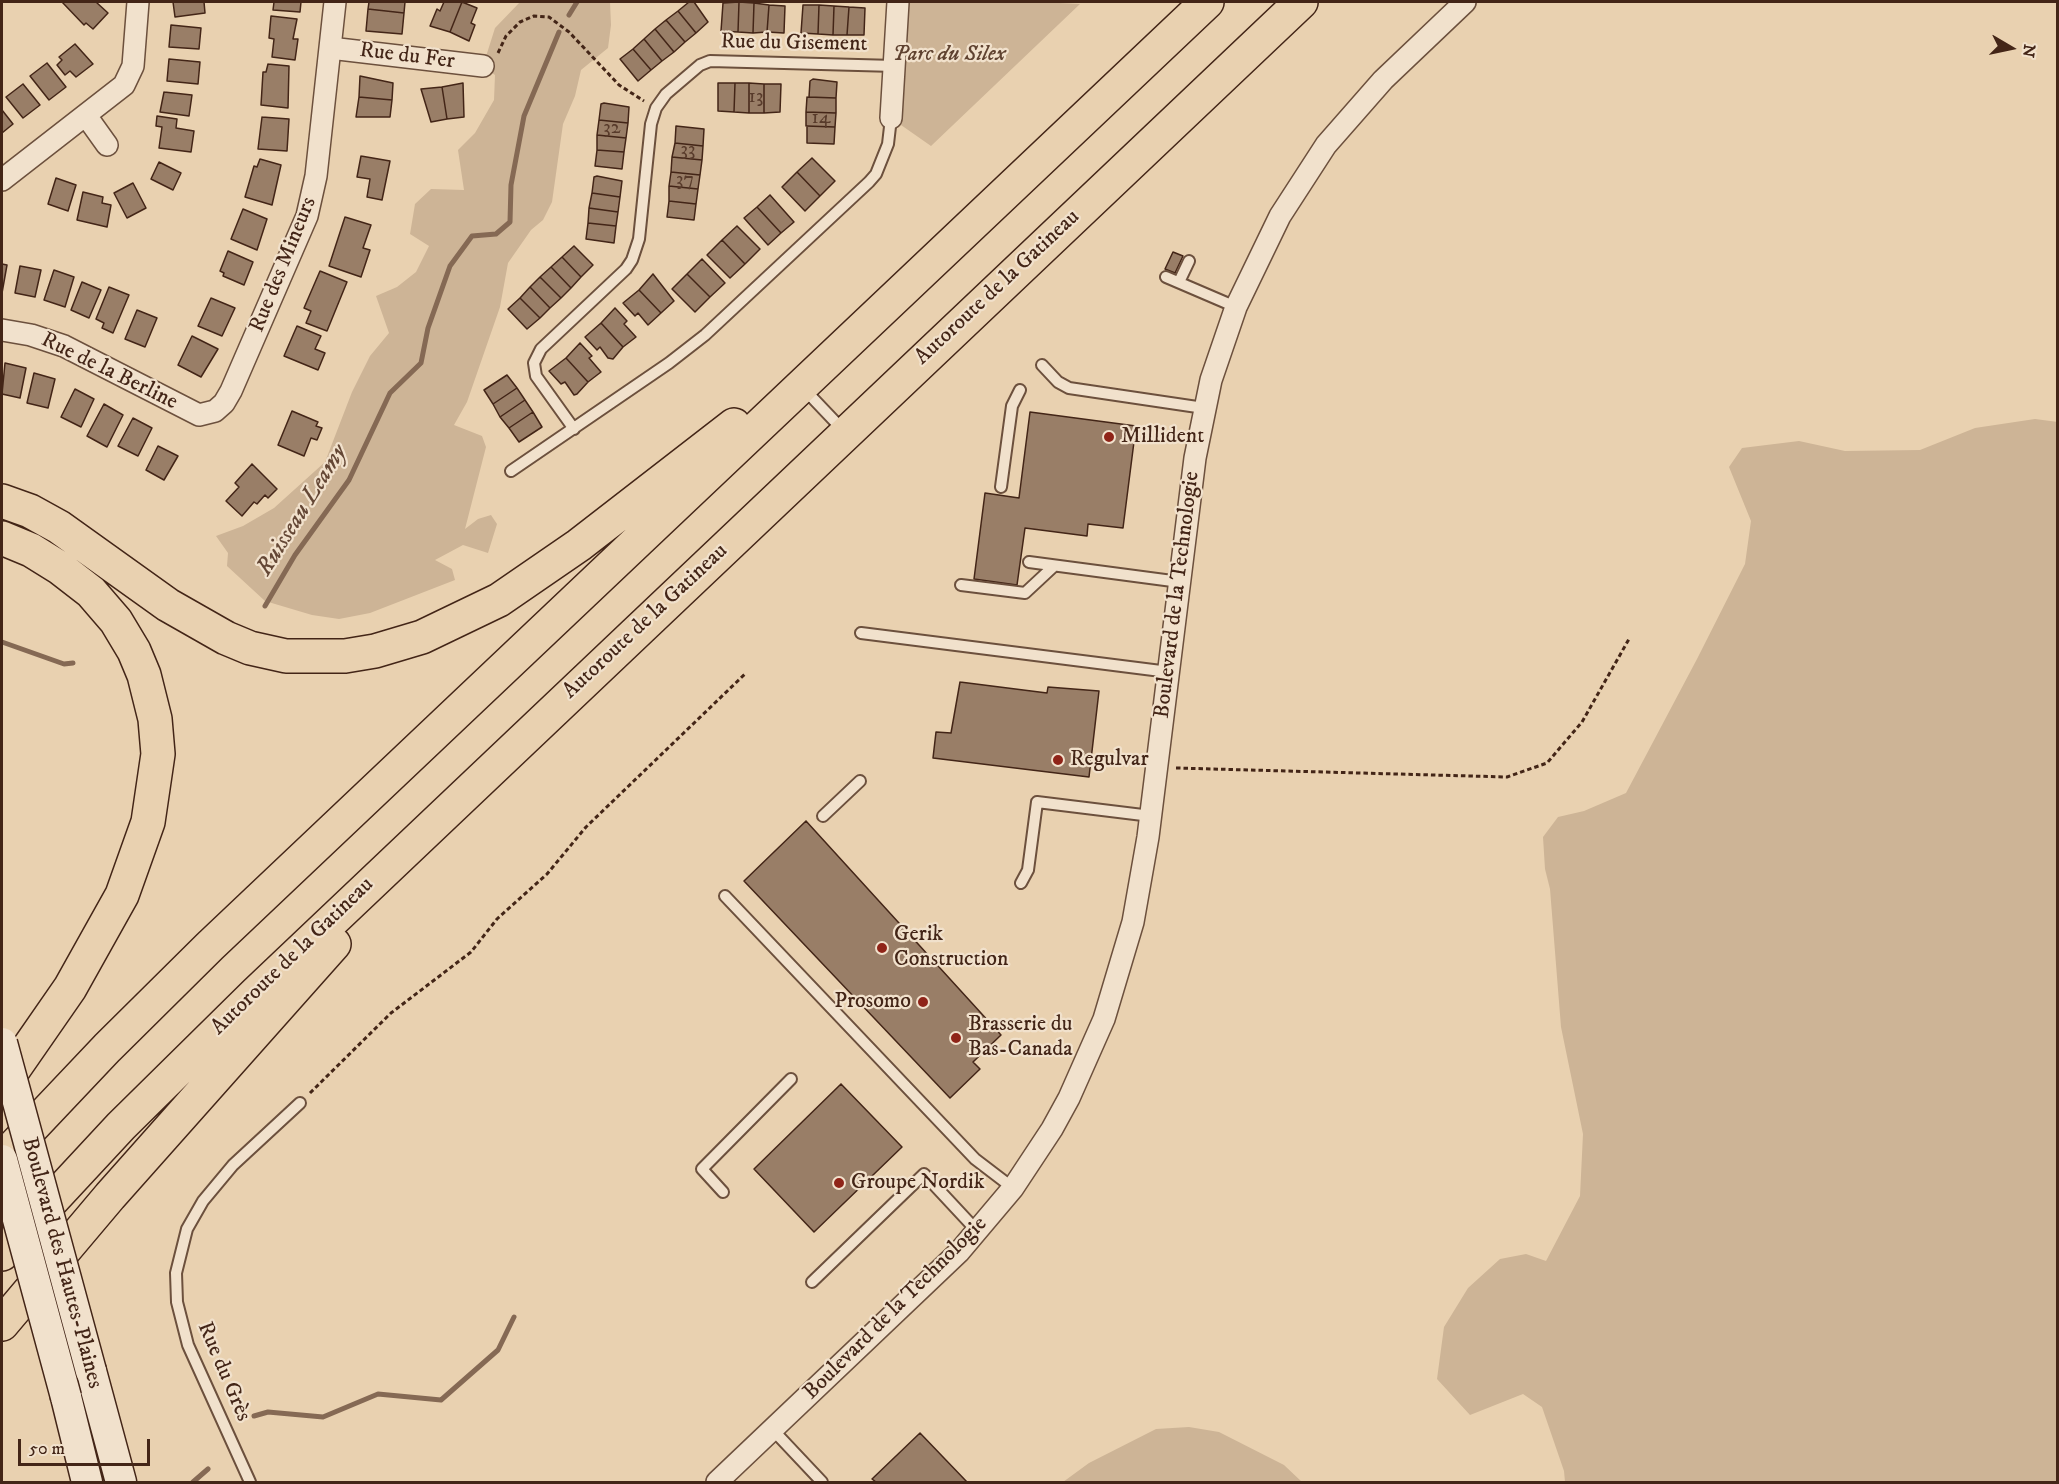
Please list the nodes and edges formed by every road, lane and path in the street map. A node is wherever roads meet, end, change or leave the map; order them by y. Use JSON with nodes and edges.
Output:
{"nodes":[{"id":1,"x":138,"y":2,"type":"edge"},
{"id":2,"x":335,"y":2,"type":"edge"},
{"id":3,"x":898,"y":2,"type":"edge"},
{"id":4,"x":1207,"y":2,"type":"edge"},
{"id":5,"x":1301,"y":2,"type":"edge"},
{"id":6,"x":1466,"y":2,"type":"edge"},
{"id":7,"x":330,"y":48,"type":"junction"},
{"id":8,"x":483,"y":66,"type":"joint"},
{"id":9,"x":895,"y":66,"type":"junction"},
{"id":10,"x":656,"y":108,"type":"junction"},
{"id":11,"x":87,"y":117,"type":"junction"},
{"id":12,"x":891,"y":118,"type":"joint"},
{"id":13,"x":107,"y":145,"type":"dead end"},
{"id":14,"x":2,"y":180,"type":"edge"},
{"id":15,"x":1189,"y":261,"type":"dead end"},
{"id":16,"x":1166,"y":277,"type":"dead end"},
{"id":17,"x":1179,"y":282,"type":"junction"},
{"id":18,"x":1236,"y":307,"type":"junction"},
{"id":19,"x":2,"y":330,"type":"edge"},
{"id":20,"x":1042,"y":365,"type":"dead end"},
{"id":21,"x":797,"y":382,"type":"junction"},
{"id":22,"x":1020,"y":390,"type":"dead end"},
{"id":23,"x":1204,"y":408,"type":"junction"},
{"id":24,"x":215,"y":411,"type":"joint"},
{"id":25,"x":574,"y":429,"type":"junction"},
{"id":26,"x":845,"y":433,"type":"junction"},
{"id":27,"x":511,"y":471,"type":"dead end"},
{"id":28,"x":1001,"y":487,"type":"dead end"},
{"id":29,"x":2,"y":501,"type":"edge"},
{"id":30,"x":2,"y":538,"type":"edge"},
{"id":31,"x":1029,"y":562,"type":"dead end"},
{"id":32,"x":1054,"y":566,"type":"junction"},
{"id":33,"x":1180,"y":582,"type":"junction"},
{"id":34,"x":961,"y":585,"type":"dead end"},
{"id":35,"x":861,"y":633,"type":"dead end"},
{"id":36,"x":1629,"y":639,"type":"dead end"},
{"id":37,"x":1169,"y":672,"type":"junction"},
{"id":38,"x":746,"y":673,"type":"dead end"},
{"id":39,"x":1157,"y":767,"type":"junction"},
{"id":40,"x":860,"y":781,"type":"dead end"},
{"id":41,"x":454,"y":803,"type":"junction"},
{"id":42,"x":823,"y":816,"type":"dead end"},
{"id":43,"x":1151,"y":816,"type":"junction"},
{"id":44,"x":1021,"y":883,"type":"dead end"},
{"id":45,"x":725,"y":896,"type":"dead end"},
{"id":46,"x":2,"y":1043,"type":"edge"},
{"id":47,"x":791,"y":1079,"type":"dead end"},
{"id":48,"x":2,"y":1086,"type":"edge"},
{"id":49,"x":300,"y":1103,"type":"joint"},
{"id":50,"x":2,"y":1159,"type":"edge"},
{"id":51,"x":1013,"y":1188,"type":"junction"},
{"id":52,"x":723,"y":1192,"type":"dead end"},
{"id":53,"x":978,"y":1232,"type":"junction"},
{"id":54,"x":2,"y":1254,"type":"edge"},
{"id":55,"x":812,"y":1282,"type":"dead end"},
{"id":56,"x":2,"y":1324,"type":"edge"},
{"id":57,"x":773,"y":1430,"type":"junction"},
{"id":58,"x":87,"y":1482,"type":"edge"},
{"id":59,"x":121,"y":1482,"type":"edge"},
{"id":60,"x":250,"y":1482,"type":"edge"},
{"id":61,"x":717,"y":1482,"type":"edge"},
{"id":62,"x":822,"y":1482,"type":"edge"}],
"edges":[{"from":1,"to":11,"type":"street"},
{"from":2,"to":7,"type":"street","name":"Rue des Mineurs"},
{"from":3,"to":9,"type":"street"},
{"from":4,"to":21,"type":"highway"},
{"from":5,"to":26,"type":"highway","name":"Autoroute de la Gatineau"},
{"from":6,"to":18,"type":"street","name":"Boulevard de la Technologie"},
{"from":7,"to":8,"type":"street","name":"Rue du Fer"},
{"from":7,"to":24,"type":"street","name":"Rue des Mineurs"},
{"from":8,"to":10,"type":"path"},
{"from":9,"to":10,"type":"lane","name":"Rue du Gisement"},
{"from":9,"to":12,"type":"street"},
{"from":10,"to":25,"type":"lane"},
{"from":11,"to":13,"type":"street"},
{"from":11,"to":14,"type":"street"},
{"from":12,"to":25,"type":"lane"},
{"from":15,"to":17,"type":"lane"},
{"from":16,"to":17,"type":"lane"},
{"from":17,"to":18,"type":"lane"},
{"from":18,"to":23,"type":"street","name":"Boulevard de la Technologie"},
{"from":19,"to":24,"type":"street","name":"Rue de la Berline"},
{"from":20,"to":23,"type":"lane"},
{"from":21,"to":26,"type":"lane"},
{"from":21,"to":29,"type":"highway"},
{"from":21,"to":50,"type":"highway"},
{"from":22,"to":28,"type":"lane"},
{"from":23,"to":33,"type":"street","name":"Boulevard de la Technologie"},
{"from":25,"to":27,"type":"lane"},
{"from":26,"to":41,"type":"highway","name":"Autoroute de la Gatineau"},
{"from":30,"to":48,"type":"highway"},
{"from":31,"to":32,"type":"lane"},
{"from":32,"to":33,"type":"lane"},
{"from":32,"to":34,"type":"lane"},
{"from":33,"to":37,"type":"street","name":"Boulevard de la Technologie"},
{"from":35,"to":37,"type":"lane"},
{"from":36,"to":39,"type":"path"},
{"from":37,"to":39,"type":"street","name":"Boulevard de la Technologie"},
{"from":38,"to":49,"type":"path"},
{"from":39,"to":43,"type":"street","name":"Boulevard de la Technologie"},
{"from":40,"to":42,"type":"lane"},
{"from":41,"to":54,"type":"highway","name":"Autoroute de la Gatineau"},
{"from":41,"to":56,"type":"highway"},
{"from":43,"to":44,"type":"lane"},
{"from":43,"to":51,"type":"street","name":"Boulevard de la Technologie"},
{"from":45,"to":51,"type":"lane"},
{"from":46,"to":59,"type":"street","name":"Boulevard des Hautes-Plaines","bridge":true},
{"from":47,"to":52,"type":"lane"},
{"from":49,"to":60,"type":"lane","name":"Rue du Grès"},
{"from":50,"to":58,"type":"street","name":"Boulevard des Hautes-Plaines","bridge":true},
{"from":51,"to":53,"type":"street","name":"Boulevard de la Technologie"},
{"from":53,"to":55,"type":"lane"},
{"from":53,"to":57,"type":"street","name":"Boulevard de la Technologie"},
{"from":57,"to":61,"type":"street","name":"Boulevard de la Technologie"},
{"from":57,"to":62,"type":"lane"}]}
